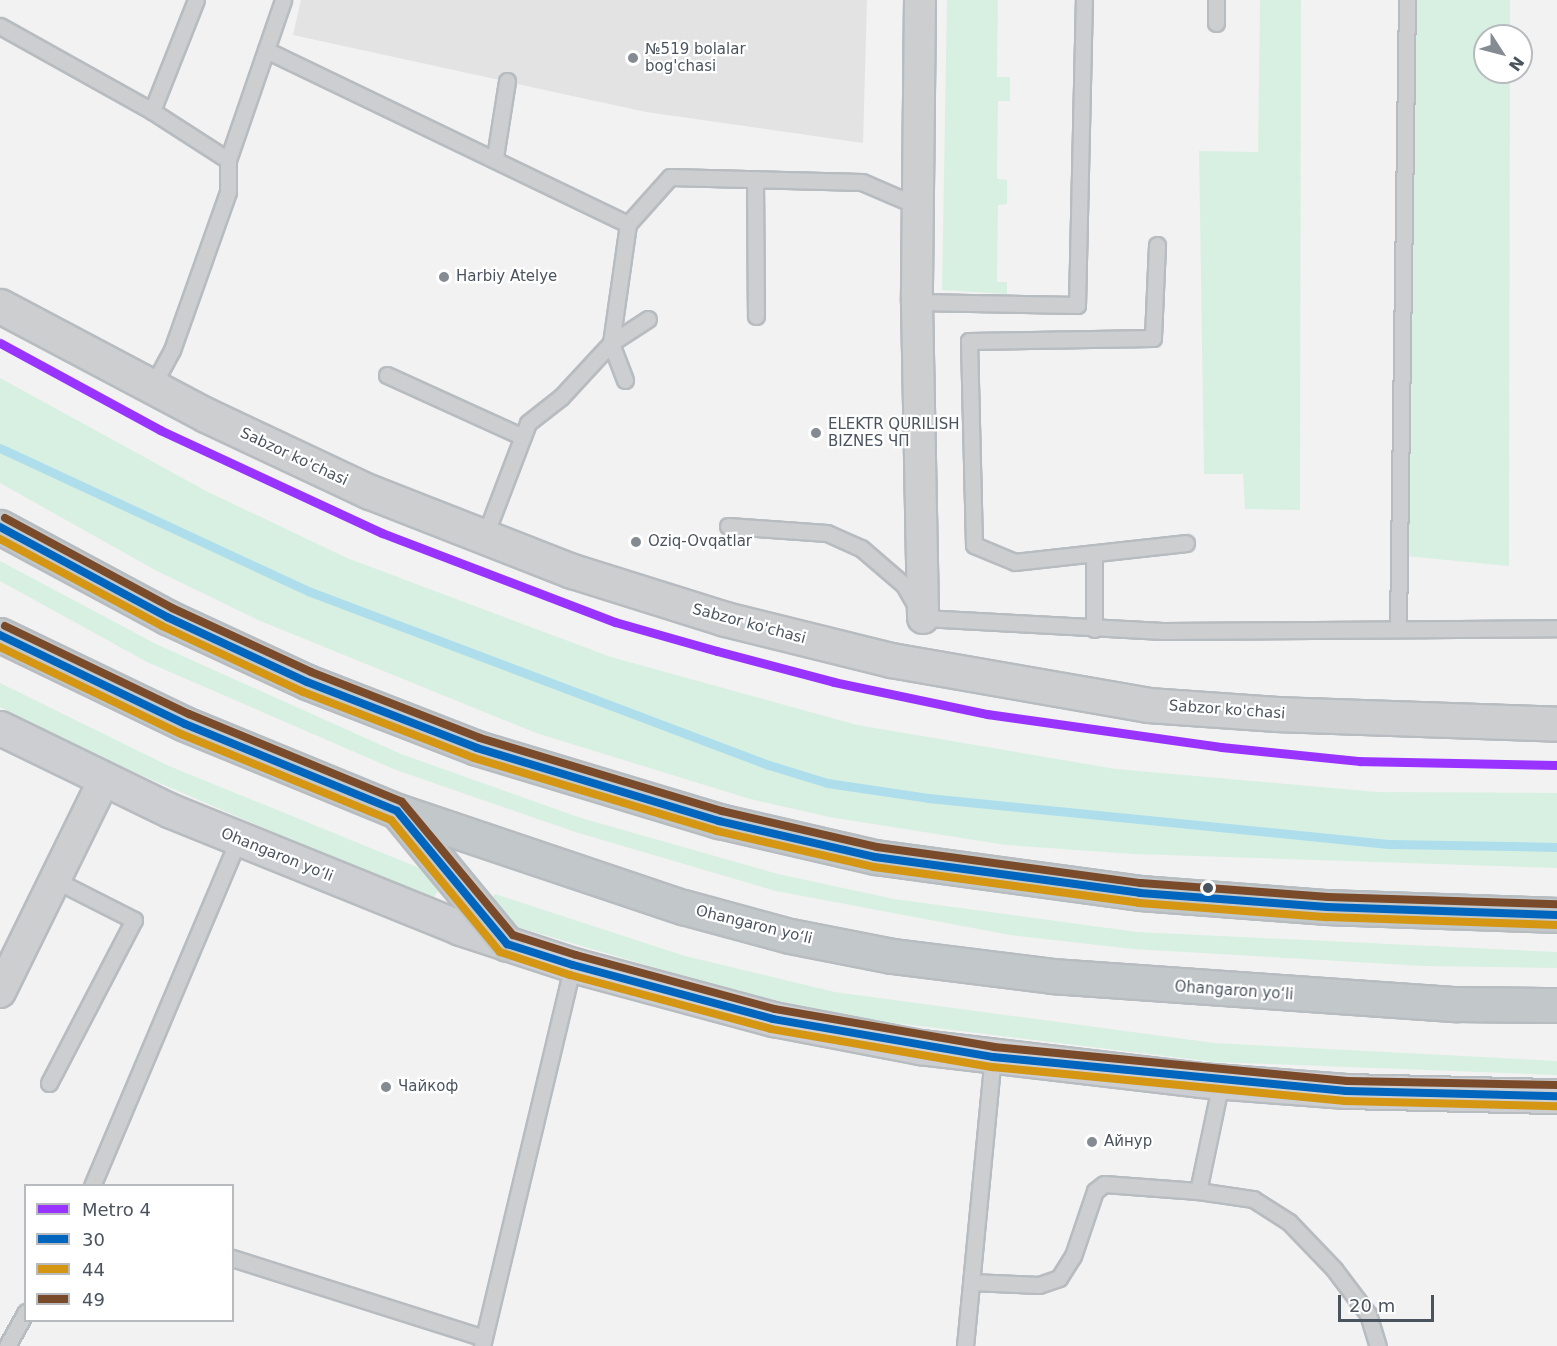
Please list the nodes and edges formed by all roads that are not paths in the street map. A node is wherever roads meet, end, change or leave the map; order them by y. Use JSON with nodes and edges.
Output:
{"nodes":[{"id":1,"x":196,"y":0,"type":"edge"},
{"id":2,"x":283,"y":0,"type":"edge"},
{"id":3,"x":920,"y":0,"type":"edge"},
{"id":4,"x":1084,"y":0,"type":"edge"},
{"id":5,"x":1216,"y":0,"type":"edge"},
{"id":6,"x":1407,"y":0,"type":"edge"},
{"id":7,"x":1216,"y":23,"type":"dead end"},
{"id":8,"x":0,"y":26,"type":"edge"},
{"id":9,"x":266,"y":50,"type":"junction"},
{"id":10,"x":507,"y":81,"type":"dead end"},
{"id":11,"x":152,"y":111,"type":"junction"},
{"id":12,"x":495,"y":157,"type":"junction"},
{"id":13,"x":228,"y":160,"type":"junction"},
{"id":14,"x":755,"y":179,"type":"junction"},
{"id":15,"x":918,"y":206,"type":"junction"},
{"id":16,"x":628,"y":224,"type":"junction"},
{"id":17,"x":1157,"y":245,"type":"dead end"},
{"id":18,"x":917,"y":302,"type":"junction"},
{"id":19,"x":0,"y":306,"type":"edge"},
{"id":20,"x":756,"y":316,"type":"dead end"},
{"id":21,"x":648,"y":319,"type":"dead end"},
{"id":22,"x":611,"y":343,"type":"junction"},
{"id":23,"x":387,"y":375,"type":"dead end"},
{"id":24,"x":625,"y":380,"type":"dead end"},
{"id":25,"x":153,"y":387,"type":"junction"},
{"id":26,"x":523,"y":437,"type":"junction"},
{"id":27,"x":728,"y":526,"type":"dead end"},
{"id":28,"x":0,"y":527,"type":"edge"},
{"id":29,"x":484,"y":538,"type":"junction"},
{"id":30,"x":1186,"y":543,"type":"dead end"},
{"id":31,"x":1094,"y":554,"type":"junction"},
{"id":32,"x":922,"y":618,"type":"junction"},
{"id":33,"x":1398,"y":627,"type":"junction"},
{"id":34,"x":1557,"y":628,"type":"edge"},
{"id":35,"x":1094,"y":629,"type":"junction"},
{"id":36,"x":0,"y":635,"type":"edge"},
{"id":37,"x":1557,"y":724,"type":"edge"},
{"id":38,"x":0,"y":728,"type":"edge"},
{"id":39,"x":104,"y":780,"type":"junction"},
{"id":40,"x":397,"y":811,"type":"junction"},
{"id":41,"x":238,"y":840,"type":"junction"},
{"id":42,"x":56,"y":880,"type":"junction"},
{"id":43,"x":1557,"y":915,"type":"edge"},
{"id":44,"x":507,"y":944,"type":"junction"},
{"id":45,"x":573,"y":965,"type":"junction"},
{"id":46,"x":0,"y":992,"type":"edge"},
{"id":47,"x":1557,"y":1005,"type":"edge"},
{"id":48,"x":993,"y":1057,"type":"junction"},
{"id":49,"x":1221,"y":1082,"type":"junction"},
{"id":50,"x":49,"y":1083,"type":"dead end"},
{"id":51,"x":1557,"y":1096,"type":"edge"},
{"id":52,"x":92,"y":1184,"type":"edge"},
{"id":53,"x":1197,"y":1191,"type":"junction"},
{"id":54,"x":234,"y":1259,"type":"edge"},
{"id":55,"x":971,"y":1282,"type":"junction"},
{"id":56,"x":24,"y":1316,"type":"edge"},
{"id":57,"x":483,"y":1342,"type":"edge"},
{"id":58,"x":7,"y":1346,"type":"edge"},
{"id":59,"x":965,"y":1346,"type":"edge"},
{"id":60,"x":1378,"y":1346,"type":"edge"}],
"edges":[{"from":1,"to":11,"type":"lane"},
{"from":2,"to":9,"type":"lane"},
{"from":3,"to":15,"type":"street"},
{"from":4,"to":18,"type":"lane"},
{"from":5,"to":7,"type":"lane"},
{"from":6,"to":33,"type":"lane"},
{"from":8,"to":11,"type":"lane"},
{"from":9,"to":12,"type":"lane"},
{"from":9,"to":13,"type":"lane"},
{"from":10,"to":12,"type":"lane"},
{"from":11,"to":13,"type":"lane"},
{"from":12,"to":16,"type":"lane"},
{"from":13,"to":25,"type":"lane"},
{"from":14,"to":15,"type":"lane"},
{"from":14,"to":16,"type":"lane"},
{"from":14,"to":20,"type":"lane"},
{"from":15,"to":18,"type":"street"},
{"from":16,"to":22,"type":"lane"},
{"from":17,"to":31,"type":"lane"},
{"from":18,"to":32,"type":"street"},
{"from":19,"to":25,"type":"street","name":"Sabzor ko'chasi"},
{"from":21,"to":22,"type":"lane"},
{"from":22,"to":24,"type":"lane"},
{"from":22,"to":26,"type":"lane"},
{"from":23,"to":26,"type":"lane"},
{"from":25,"to":29,"type":"street","name":"Sabzor ko'chasi"},
{"from":26,"to":29,"type":"lane"},
{"from":27,"to":32,"type":"lane"},
{"from":28,"to":43,"type":"highway"},
{"from":29,"to":37,"type":"street","name":"Sabzor ko'chasi"},
{"from":30,"to":31,"type":"lane"},
{"from":31,"to":35,"type":"lane"},
{"from":32,"to":35,"type":"lane"},
{"from":33,"to":34,"type":"lane"},
{"from":33,"to":35,"type":"lane"},
{"from":36,"to":40,"type":"highway","name":"Ohangaron yoʻli"},
{"from":38,"to":39,"type":"main road","name":"Ohangaron yoʻli"},
{"from":39,"to":41,"type":"main road","name":"Ohangaron yoʻli"},
{"from":39,"to":42,"type":"street"},
{"from":40,"to":44,"type":"highway"},
{"from":40,"to":47,"type":"highway","name":"Ohangaron yoʻli"},
{"from":41,"to":44,"type":"main road","name":"Ohangaron yoʻli"},
{"from":41,"to":52,"type":"lane"},
{"from":42,"to":46,"type":"street"},
{"from":42,"to":50,"type":"lane"},
{"from":44,"to":45,"type":"main road","name":"Ohangaron yoʻli"},
{"from":45,"to":48,"type":"main road","name":"Ohangaron yoʻli"},
{"from":45,"to":57,"type":"lane"},
{"from":48,"to":49,"type":"main road","name":"Ohangaron yoʻli"},
{"from":48,"to":55,"type":"lane"},
{"from":49,"to":51,"type":"main road","name":"Ohangaron yoʻli"},
{"from":49,"to":53,"type":"lane"},
{"from":53,"to":55,"type":"lane"},
{"from":53,"to":60,"type":"lane"},
{"from":54,"to":57,"type":"lane"},
{"from":55,"to":59,"type":"lane"},
{"from":56,"to":58,"type":"lane"}]}
